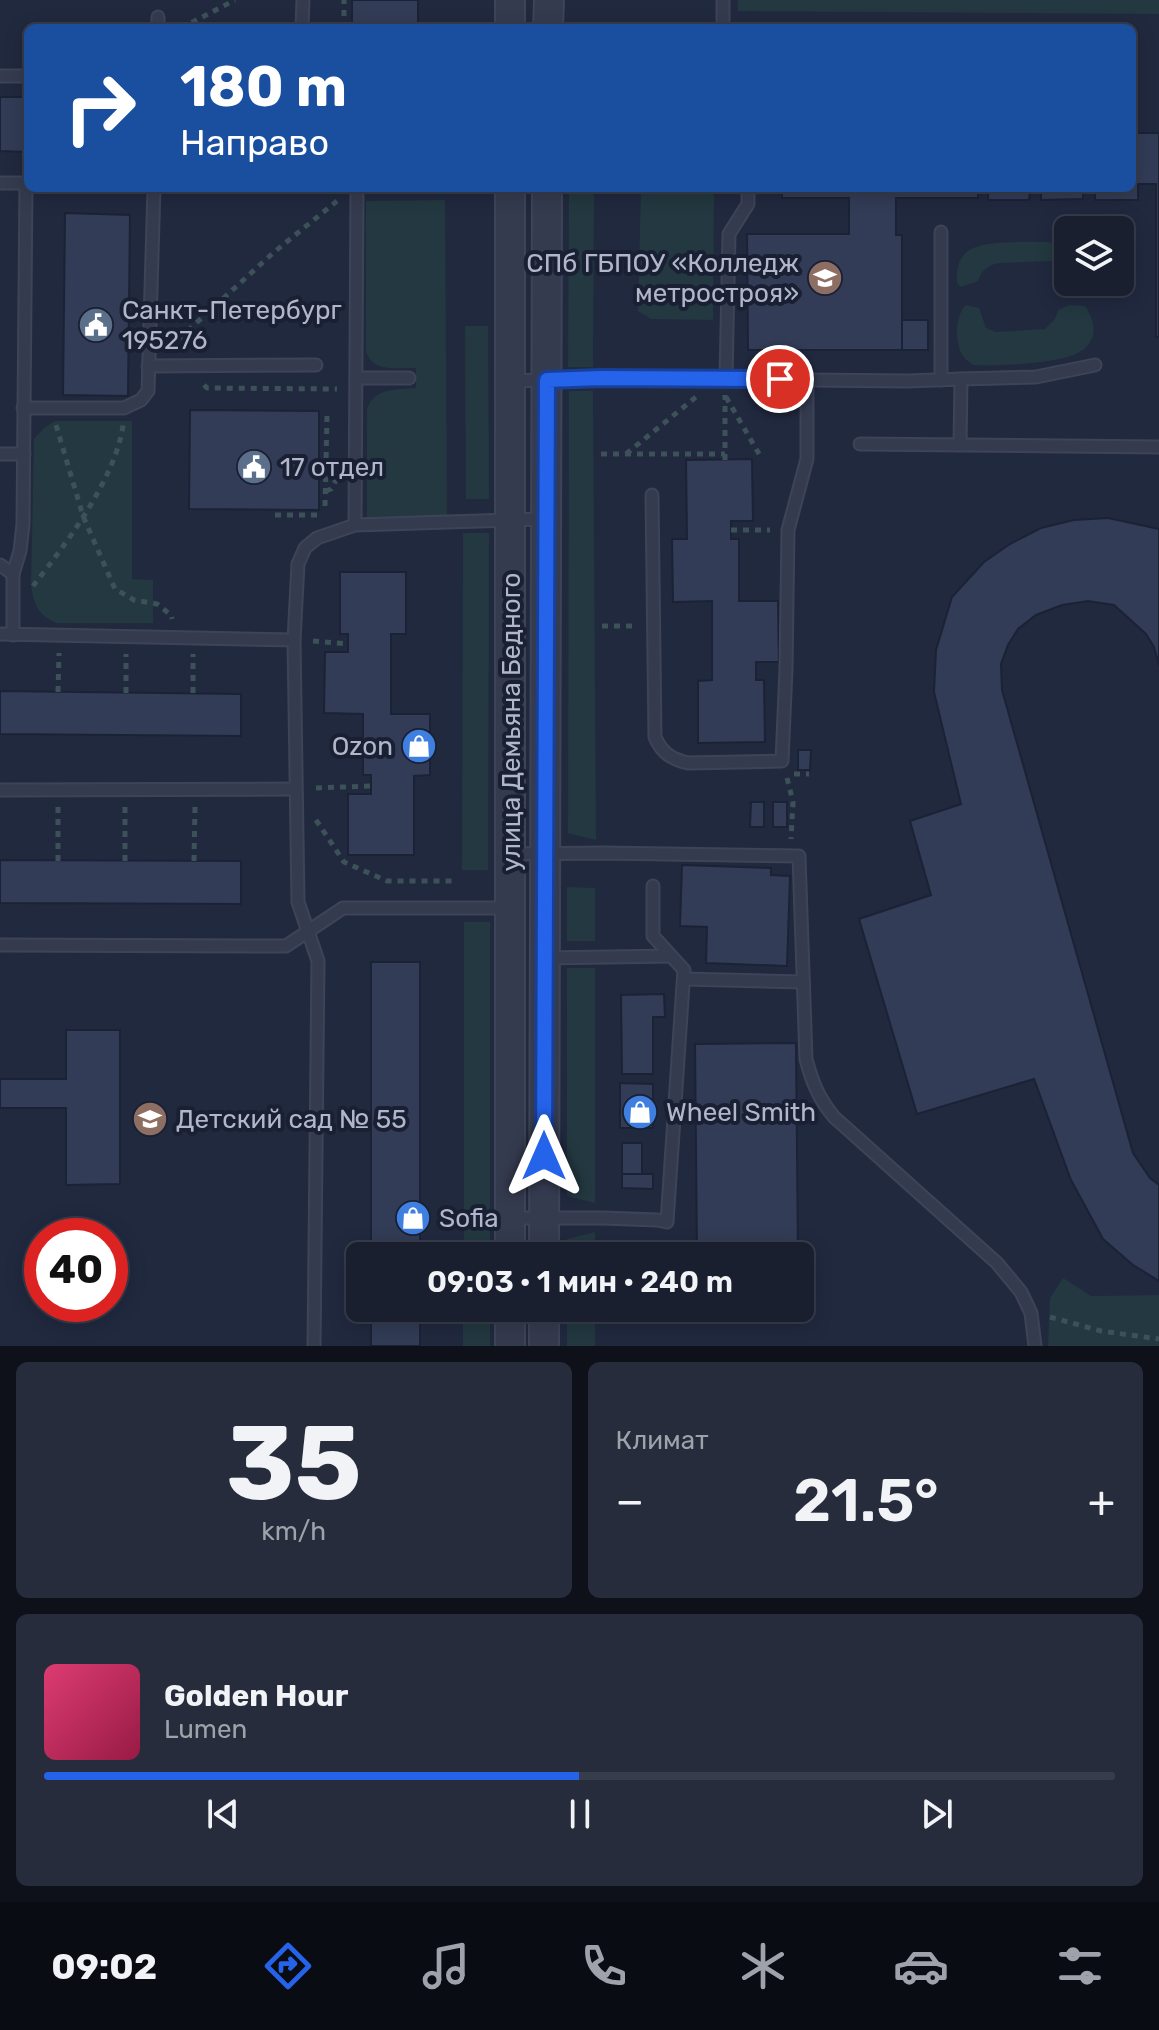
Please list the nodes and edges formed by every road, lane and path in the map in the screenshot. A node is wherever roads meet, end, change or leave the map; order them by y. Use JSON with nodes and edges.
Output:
{"nodes":[{"id":1,"x":235,"y":0,"type":"edge"},
{"id":2,"x":303,"y":0,"type":"edge"},
{"id":3,"x":344,"y":0,"type":"edge"},
{"id":4,"x":510,"y":0,"type":"edge"},
{"id":5,"x":549,"y":0,"type":"edge"},
{"id":6,"x":723,"y":0,"type":"edge"},
{"id":7,"x":189,"y":24,"type":"edge"},
{"id":8,"x":302,"y":24,"type":"edge"},
{"id":9,"x":344,"y":24,"type":"edge"},
{"id":10,"x":510,"y":24,"type":"edge"},
{"id":11,"x":548,"y":24,"type":"edge"},
{"id":12,"x":723,"y":24,"type":"edge"},
{"id":13,"x":0,"y":76,"type":"edge"},
{"id":14,"x":24,"y":76,"type":"edge"},
{"id":15,"x":0,"y":183,"type":"edge"},
{"id":16,"x":24,"y":183,"type":"edge"},
{"id":17,"x":27,"y":192,"type":"edge"},
{"id":18,"x":154,"y":192,"type":"edge"},
{"id":19,"x":357,"y":192,"type":"edge"},
{"id":20,"x":510,"y":192,"type":"edge"},
{"id":21,"x":547,"y":192,"type":"edge"},
{"id":22,"x":748,"y":192,"type":"edge"},
{"id":23,"x":342,"y":197,"type":"dead end"},
{"id":24,"x":941,"y":232,"type":"dead end"},
{"id":25,"x":316,"y":365,"type":"dead end"},
{"id":26,"x":1095,"y":365,"type":"dead end"},
{"id":27,"x":148,"y":366,"type":"junction"},
{"id":28,"x":356,"y":378,"type":"junction"},
{"id":29,"x":409,"y":378,"type":"dead end"},
{"id":30,"x":722,"y":378,"type":"junction"},
{"id":31,"x":807,"y":379,"type":"junction"},
{"id":32,"x":961,"y":379,"type":"junction"},
{"id":33,"x":547,"y":380,"type":"junction"},
{"id":34,"x":941,"y":380,"type":"junction"},
{"id":35,"x":510,"y":381,"type":"junction"},
{"id":36,"x":725,"y":397,"type":"junction"},
{"id":37,"x":23,"y":408,"type":"junction"},
{"id":38,"x":52,"y":408,"type":"junction"},
{"id":39,"x":124,"y":408,"type":"junction"},
{"id":40,"x":327,"y":416,"type":"dead end"},
{"id":41,"x":860,"y":444,"type":"dead end"},
{"id":42,"x":960,"y":445,"type":"junction"},
{"id":43,"x":1159,"y":447,"type":"edge"},
{"id":44,"x":0,"y":454,"type":"edge"},
{"id":45,"x":24,"y":454,"type":"junction"},
{"id":46,"x":601,"y":454,"type":"dead end"},
{"id":47,"x":625,"y":454,"type":"junction"},
{"id":48,"x":762,"y":459,"type":"dead end"},
{"id":49,"x":652,"y":495,"type":"dead end"},
{"id":50,"x":325,"y":506,"type":"dead end"},
{"id":51,"x":275,"y":515,"type":"dead end"},
{"id":52,"x":330,"y":515,"type":"dead end"},
{"id":53,"x":83,"y":516,"type":"junction"},
{"id":54,"x":546,"y":519,"type":"junction"},
{"id":55,"x":510,"y":521,"type":"junction"},
{"id":56,"x":355,"y":525,"type":"junction"},
{"id":57,"x":731,"y":530,"type":"dead end"},
{"id":58,"x":788,"y":530,"type":"junction"},
{"id":59,"x":0,"y":565,"type":"edge"},
{"id":60,"x":13,"y":574,"type":"junction"},
{"id":61,"x":13,"y":613,"type":"junction"},
{"id":62,"x":602,"y":626,"type":"dead end"},
{"id":63,"x":653,"y":626,"type":"junction"},
{"id":64,"x":0,"y":634,"type":"edge"},
{"id":65,"x":13,"y":635,"type":"junction"},
{"id":66,"x":59,"y":635,"type":"junction"},
{"id":67,"x":126,"y":636,"type":"junction"},
{"id":68,"x":176,"y":637,"type":"junction"},
{"id":69,"x":193,"y":637,"type":"junction"},
{"id":70,"x":294,"y":640,"type":"junction"},
{"id":71,"x":348,"y":644,"type":"dead end"},
{"id":72,"x":58,"y":692,"type":"dead end"},
{"id":73,"x":126,"y":693,"type":"dead end"},
{"id":74,"x":193,"y":693,"type":"dead end"},
{"id":75,"x":782,"y":761,"type":"junction"},
{"id":76,"x":370,"y":786,"type":"dead end"},
{"id":77,"x":58,"y":789,"type":"junction"},
{"id":78,"x":195,"y":789,"type":"junction"},
{"id":79,"x":295,"y":789,"type":"junction"},
{"id":80,"x":0,"y":790,"type":"edge"},
{"id":81,"x":125,"y":790,"type":"junction"},
{"id":82,"x":511,"y":854,"type":"junction"},
{"id":83,"x":545,"y":854,"type":"junction"},
{"id":84,"x":790,"y":856,"type":"junction"},
{"id":85,"x":58,"y":861,"type":"dead end"},
{"id":86,"x":125,"y":861,"type":"dead end"},
{"id":87,"x":194,"y":861,"type":"dead end"},
{"id":88,"x":453,"y":881,"type":"dead end"},
{"id":89,"x":653,"y":886,"type":"dead end"},
{"id":90,"x":511,"y":908,"type":"junction"},
{"id":91,"x":309,"y":930,"type":"junction"},
{"id":92,"x":0,"y":945,"type":"edge"},
{"id":93,"x":671,"y":956,"type":"junction"},
{"id":94,"x":545,"y":958,"type":"junction"},
{"id":95,"x":684,"y":979,"type":"junction"},
{"id":96,"x":803,"y":982,"type":"junction"},
{"id":97,"x":510,"y":1218,"type":"junction"},
{"id":98,"x":544,"y":1218,"type":"junction"},
{"id":99,"x":510,"y":1242,"type":"edge"},
{"id":100,"x":544,"y":1242,"type":"edge"},
{"id":101,"x":1031,"y":1313,"type":"junction"},
{"id":102,"x":510,"y":1322,"type":"edge"},
{"id":103,"x":544,"y":1322,"type":"edge"},
{"id":104,"x":1159,"y":1339,"type":"edge"},
{"id":105,"x":314,"y":1346,"type":"edge"},
{"id":106,"x":510,"y":1346,"type":"edge"},
{"id":107,"x":544,"y":1346,"type":"edge"},
{"id":108,"x":1035,"y":1346,"type":"edge"}],
"edges":[{"from":1,"to":7,"type":"path"},
{"from":2,"to":8,"type":"lane"},
{"from":3,"to":9,"type":"path"},
{"from":4,"to":10,"type":"street"},
{"from":5,"to":11,"type":"street"},
{"from":6,"to":12,"type":"lane"},
{"from":13,"to":14,"type":"lane"},
{"from":15,"to":16,"type":"lane"},
{"from":17,"to":37,"type":"lane"},
{"from":18,"to":27,"type":"lane"},
{"from":19,"to":28,"type":"lane"},
{"from":20,"to":35,"type":"street","name":"улица Демьяна Бедного"},
{"from":21,"to":33,"type":"street","name":"улица Демьяна Бедного"},
{"from":22,"to":30,"type":"lane"},
{"from":23,"to":27,"type":"path"},
{"from":24,"to":34,"type":"lane"},
{"from":25,"to":27,"type":"lane"},
{"from":26,"to":32,"type":"lane"},
{"from":27,"to":39,"type":"lane"},
{"from":28,"to":29,"type":"lane"},
{"from":28,"to":56,"type":"lane"},
{"from":30,"to":31,"type":"lane"},
{"from":30,"to":33,"type":"lane"},
{"from":30,"to":36,"type":"path"},
{"from":30,"to":47,"type":"path"},
{"from":31,"to":34,"type":"lane"},
{"from":31,"to":58,"type":"lane"},
{"from":32,"to":34,"type":"lane"},
{"from":32,"to":42,"type":"lane"},
{"from":33,"to":35,"type":"lane"},
{"from":33,"to":54,"type":"street","name":"улица Демьяна Бедного"},
{"from":35,"to":55,"type":"street","name":"улица Демьяна Бедного"},
{"from":36,"to":47,"type":"path"},
{"from":36,"to":48,"type":"path"},
{"from":37,"to":38,"type":"lane"},
{"from":37,"to":45,"type":"lane"},
{"from":38,"to":39,"type":"lane"},
{"from":38,"to":53,"type":"path"},
{"from":39,"to":53,"type":"path"},
{"from":40,"to":50,"type":"path"},
{"from":41,"to":42,"type":"lane"},
{"from":42,"to":43,"type":"lane"},
{"from":44,"to":45,"type":"lane"},
{"from":45,"to":60,"type":"lane"},
{"from":46,"to":47,"type":"path"},
{"from":49,"to":63,"type":"lane"},
{"from":51,"to":52,"type":"path"},
{"from":53,"to":61,"type":"path"},
{"from":53,"to":68,"type":"path"},
{"from":54,"to":55,"type":"lane"},
{"from":54,"to":83,"type":"street","name":"улица Демьяна Бедного"},
{"from":55,"to":56,"type":"lane"},
{"from":55,"to":82,"type":"street","name":"улица Демьяна Бедного"},
{"from":56,"to":70,"type":"lane"},
{"from":57,"to":58,"type":"path"},
{"from":58,"to":75,"type":"lane"},
{"from":59,"to":60,"type":"lane"},
{"from":60,"to":61,"type":"lane"},
{"from":61,"to":65,"type":"lane"},
{"from":62,"to":63,"type":"path"},
{"from":63,"to":75,"type":"lane"},
{"from":64,"to":65,"type":"lane"},
{"from":65,"to":66,"type":"lane"},
{"from":66,"to":67,"type":"lane"},
{"from":66,"to":72,"type":"path"},
{"from":67,"to":68,"type":"lane"},
{"from":67,"to":73,"type":"path"},
{"from":68,"to":69,"type":"lane"},
{"from":69,"to":70,"type":"lane"},
{"from":69,"to":74,"type":"path"},
{"from":70,"to":71,"type":"path"},
{"from":70,"to":79,"type":"lane"},
{"from":75,"to":84,"type":"path"},
{"from":76,"to":79,"type":"path"},
{"from":77,"to":80,"type":"lane"},
{"from":77,"to":81,"type":"lane"},
{"from":77,"to":85,"type":"path"},
{"from":78,"to":79,"type":"lane"},
{"from":78,"to":81,"type":"lane"},
{"from":78,"to":87,"type":"path"},
{"from":79,"to":88,"type":"path"},
{"from":79,"to":91,"type":"lane"},
{"from":81,"to":86,"type":"path"},
{"from":82,"to":83,"type":"lane"},
{"from":82,"to":90,"type":"street","name":"улица Демьяна Бедного"},
{"from":83,"to":84,"type":"lane"},
{"from":83,"to":94,"type":"street","name":"улица Демьяна Бедного"},
{"from":84,"to":96,"type":"lane"},
{"from":89,"to":93,"type":"lane"},
{"from":90,"to":91,"type":"lane"},
{"from":90,"to":97,"type":"street","name":"улица Демьяна Бедного"},
{"from":91,"to":92,"type":"lane"},
{"from":91,"to":105,"type":"lane"},
{"from":93,"to":94,"type":"lane"},
{"from":93,"to":95,"type":"lane"},
{"from":94,"to":98,"type":"street","name":"улица Демьяна Бедного"},
{"from":95,"to":96,"type":"lane"},
{"from":95,"to":98,"type":"lane"},
{"from":96,"to":101,"type":"lane"},
{"from":97,"to":98,"type":"lane"},
{"from":97,"to":99,"type":"street","name":"улица Демьяна Бедного"},
{"from":98,"to":100,"type":"street","name":"улица Демьяна Бедного"},
{"from":101,"to":104,"type":"path"},
{"from":101,"to":108,"type":"lane"},
{"from":102,"to":106,"type":"street"},
{"from":103,"to":107,"type":"street"}]}
